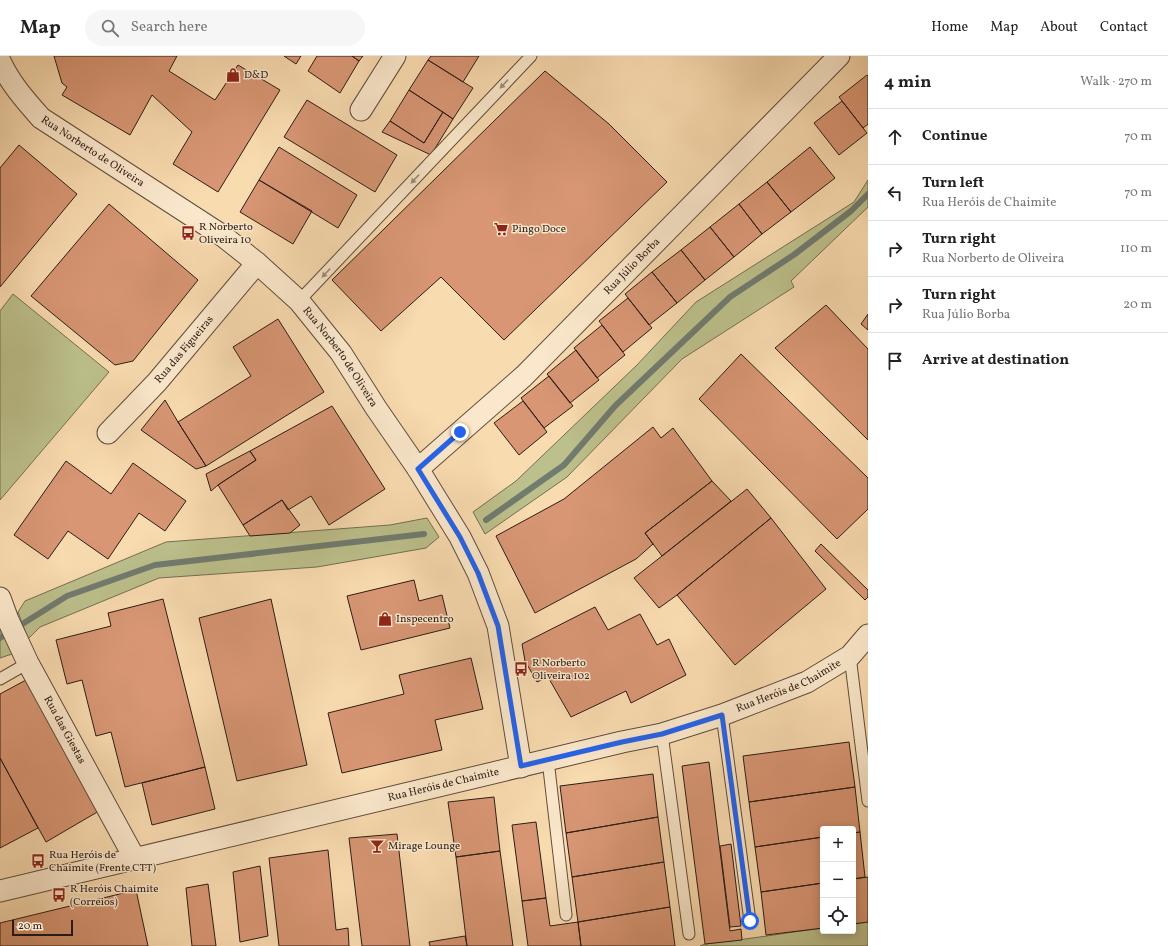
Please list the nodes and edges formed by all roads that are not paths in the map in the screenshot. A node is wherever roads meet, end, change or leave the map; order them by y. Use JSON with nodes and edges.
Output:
{"nodes":[{"id":1,"x":395,"y":56,"type":"edge"},
{"id":2,"x":531,"y":56,"type":"edge"},
{"id":3,"x":831,"y":58,"type":"edge"},
{"id":4,"x":0,"y":61,"type":"edge"},
{"id":5,"x":361,"y":110,"type":"dead end"},
{"id":6,"x":258,"y":263,"type":"junction"},
{"id":7,"x":299,"y":301,"type":"junction"},
{"id":8,"x":108,"y":433,"type":"dead end"},
{"id":9,"x":418,"y":469,"type":"junction"},
{"id":10,"x":0,"y":598,"type":"edge"},
{"id":11,"x":868,"y":635,"type":"edge"},
{"id":12,"x":25,"y":656,"type":"junction"},
{"id":13,"x":850,"y":656,"type":"junction"},
{"id":14,"x":0,"y":679,"type":"edge"},
{"id":15,"x":722,"y":715,"type":"junction"},
{"id":16,"x":662,"y":734,"type":"junction"},
{"id":17,"x":548,"y":760,"type":"junction"},
{"id":18,"x":521,"y":766,"type":"junction"},
{"id":19,"x":868,"y":801,"type":"edge"},
{"id":20,"x":136,"y":859,"type":"junction"},
{"id":21,"x":0,"y":891,"type":"edge"},
{"id":22,"x":566,"y":916,"type":"dead end"},
{"id":23,"x":750,"y":921,"type":"dead end"},
{"id":24,"x":689,"y":934,"type":"dead end"}],
"edges":[{"from":1,"to":5,"type":"street"},
{"from":2,"to":7,"type":"lane","one_way":true},
{"from":3,"to":9,"type":"street","name":"Rua Júlio Borba"},
{"from":4,"to":6,"type":"street","name":"Rua Norberto de Oliveira"},
{"from":6,"to":7,"type":"street","name":"Rua Norberto de Oliveira"},
{"from":6,"to":8,"type":"street","name":"Rua das Figueiras"},
{"from":7,"to":9,"type":"street","name":"Rua Norberto de Oliveira"},
{"from":9,"to":18,"type":"street","name":"Rua Norberto de Oliveira"},
{"from":10,"to":12,"type":"street","name":"Rua das Giestas"},
{"from":11,"to":13,"type":"street","name":"Rua Heróis de Chaimite"},
{"from":12,"to":14,"type":"lane"},
{"from":12,"to":20,"type":"street","name":"Rua das Giestas"},
{"from":13,"to":15,"type":"street","name":"Rua Heróis de Chaimite"},
{"from":13,"to":19,"type":"lane"},
{"from":15,"to":16,"type":"street","name":"Rua Heróis de Chaimite"},
{"from":15,"to":23,"type":"lane"},
{"from":16,"to":17,"type":"street","name":"Rua Heróis de Chaimite"},
{"from":16,"to":24,"type":"lane"},
{"from":17,"to":18,"type":"street","name":"Rua Heróis de Chaimite"},
{"from":17,"to":22,"type":"lane"},
{"from":18,"to":20,"type":"street","name":"Rua Heróis de Chaimite"},
{"from":20,"to":21,"type":"street","name":"Rua Heróis de Chaimite"}]}
